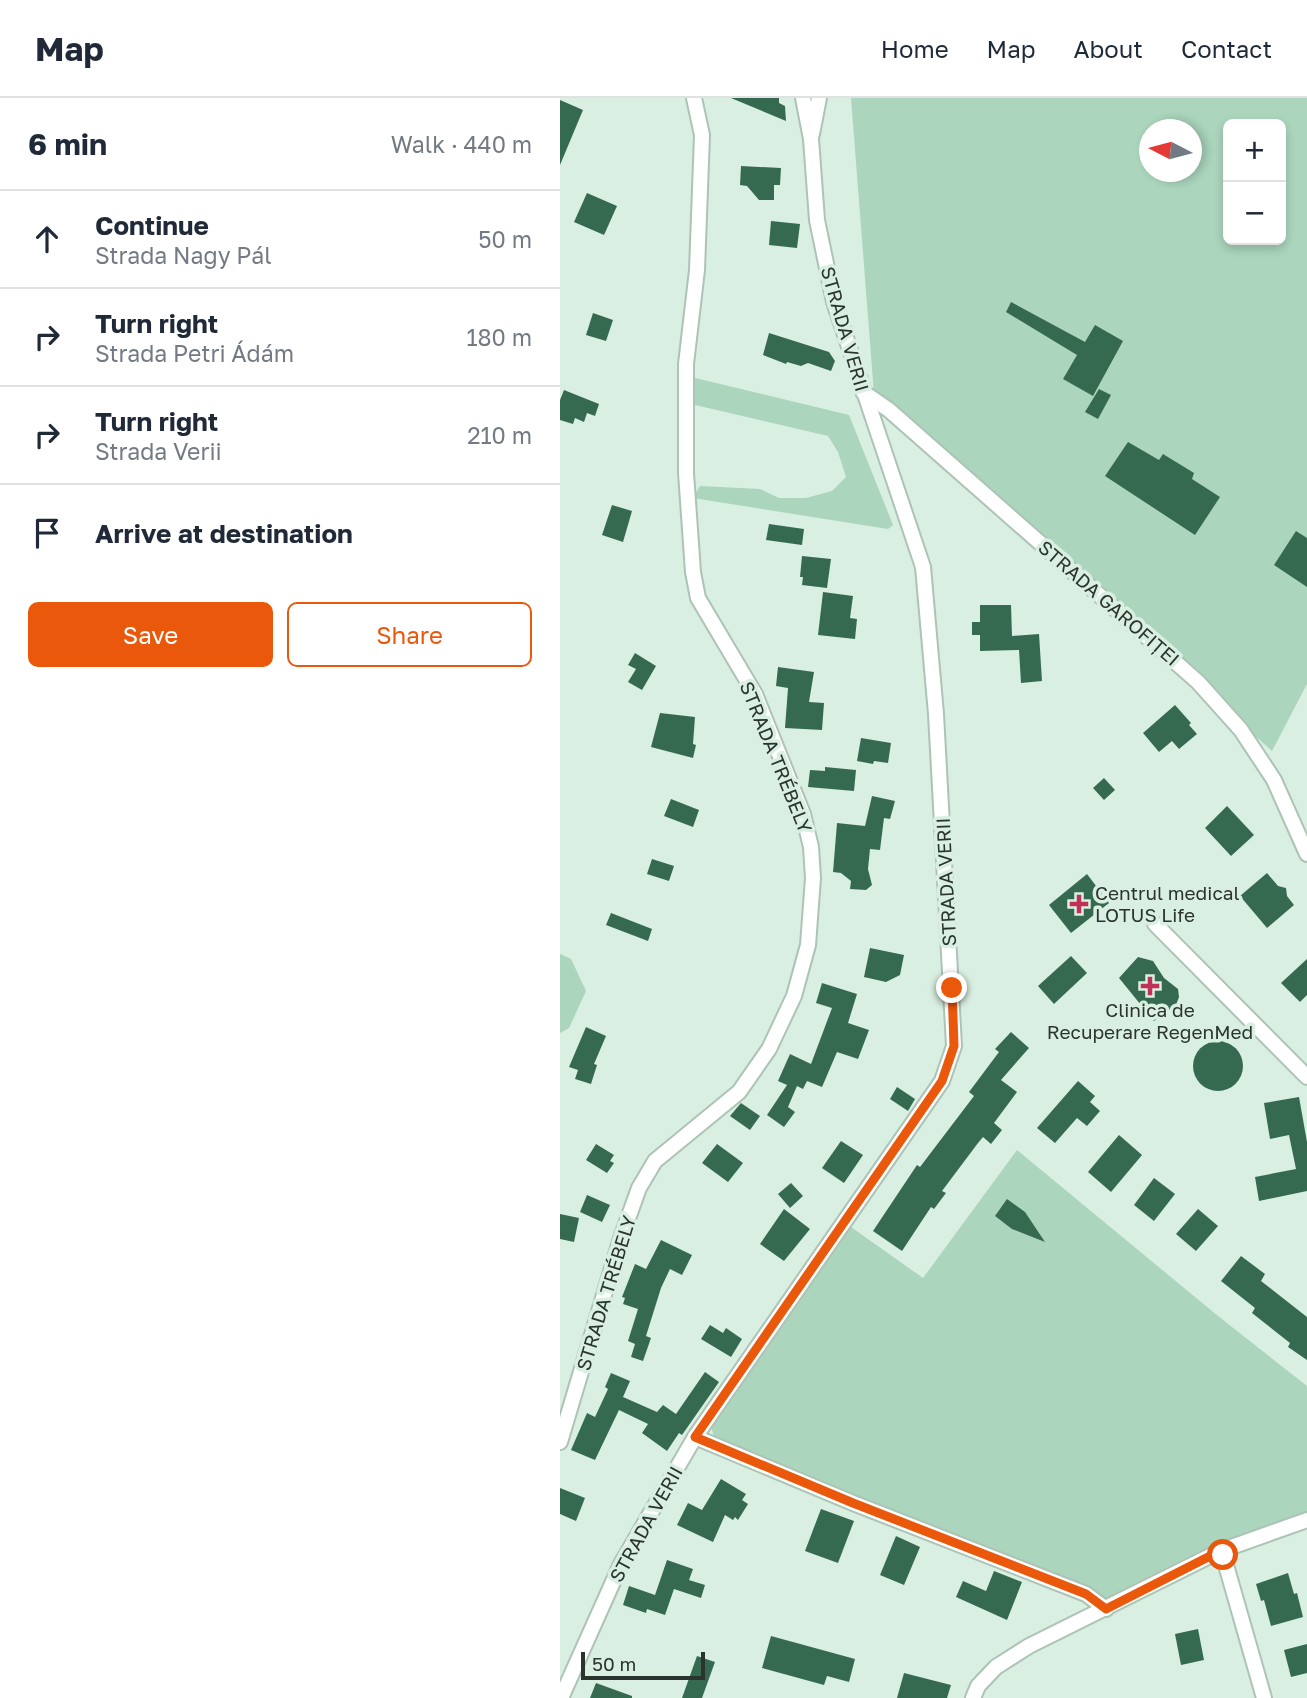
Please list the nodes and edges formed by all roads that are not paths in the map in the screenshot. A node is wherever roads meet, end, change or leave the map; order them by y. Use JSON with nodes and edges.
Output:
{"nodes":[{"id":1,"x":694,"y":98,"type":"edge"},
{"id":2,"x":803,"y":98,"type":"edge"},
{"id":3,"x":819,"y":98,"type":"edge"},
{"id":4,"x":811,"y":139,"type":"junction"},
{"id":5,"x":863,"y":392,"type":"junction"},
{"id":6,"x":1307,"y":854,"type":"edge"},
{"id":7,"x":1155,"y":924,"type":"dead end"},
{"id":8,"x":1307,"y":1077,"type":"edge"},
{"id":9,"x":695,"y":1437,"type":"junction"},
{"id":10,"x":560,"y":1442,"type":"edge"},
{"id":11,"x":1307,"y":1520,"type":"edge"},
{"id":12,"x":1222,"y":1551,"type":"junction"},
{"id":13,"x":1106,"y":1609,"type":"junction"},
{"id":14,"x":561,"y":1698,"type":"edge"},
{"id":15,"x":973,"y":1698,"type":"edge"},
{"id":16,"x":1264,"y":1698,"type":"edge"}],
"edges":[{"from":1,"to":10,"type":"street","name":"STRADA TRÉBELY"},
{"from":2,"to":4,"type":"street","name":"STRADA VERII"},
{"from":3,"to":4,"type":"street"},
{"from":4,"to":5,"type":"street","name":"STRADA VERII"},
{"from":5,"to":6,"type":"street","name":"STRADA GAROFIȚEI"},
{"from":5,"to":9,"type":"street","name":"STRADA VERII"},
{"from":7,"to":8,"type":"street"},
{"from":9,"to":13,"type":"street"},
{"from":9,"to":14,"type":"street","name":"STRADA VERII"},
{"from":11,"to":12,"type":"street"},
{"from":12,"to":13,"type":"street"},
{"from":12,"to":16,"type":"street"},
{"from":13,"to":15,"type":"street"}]}
